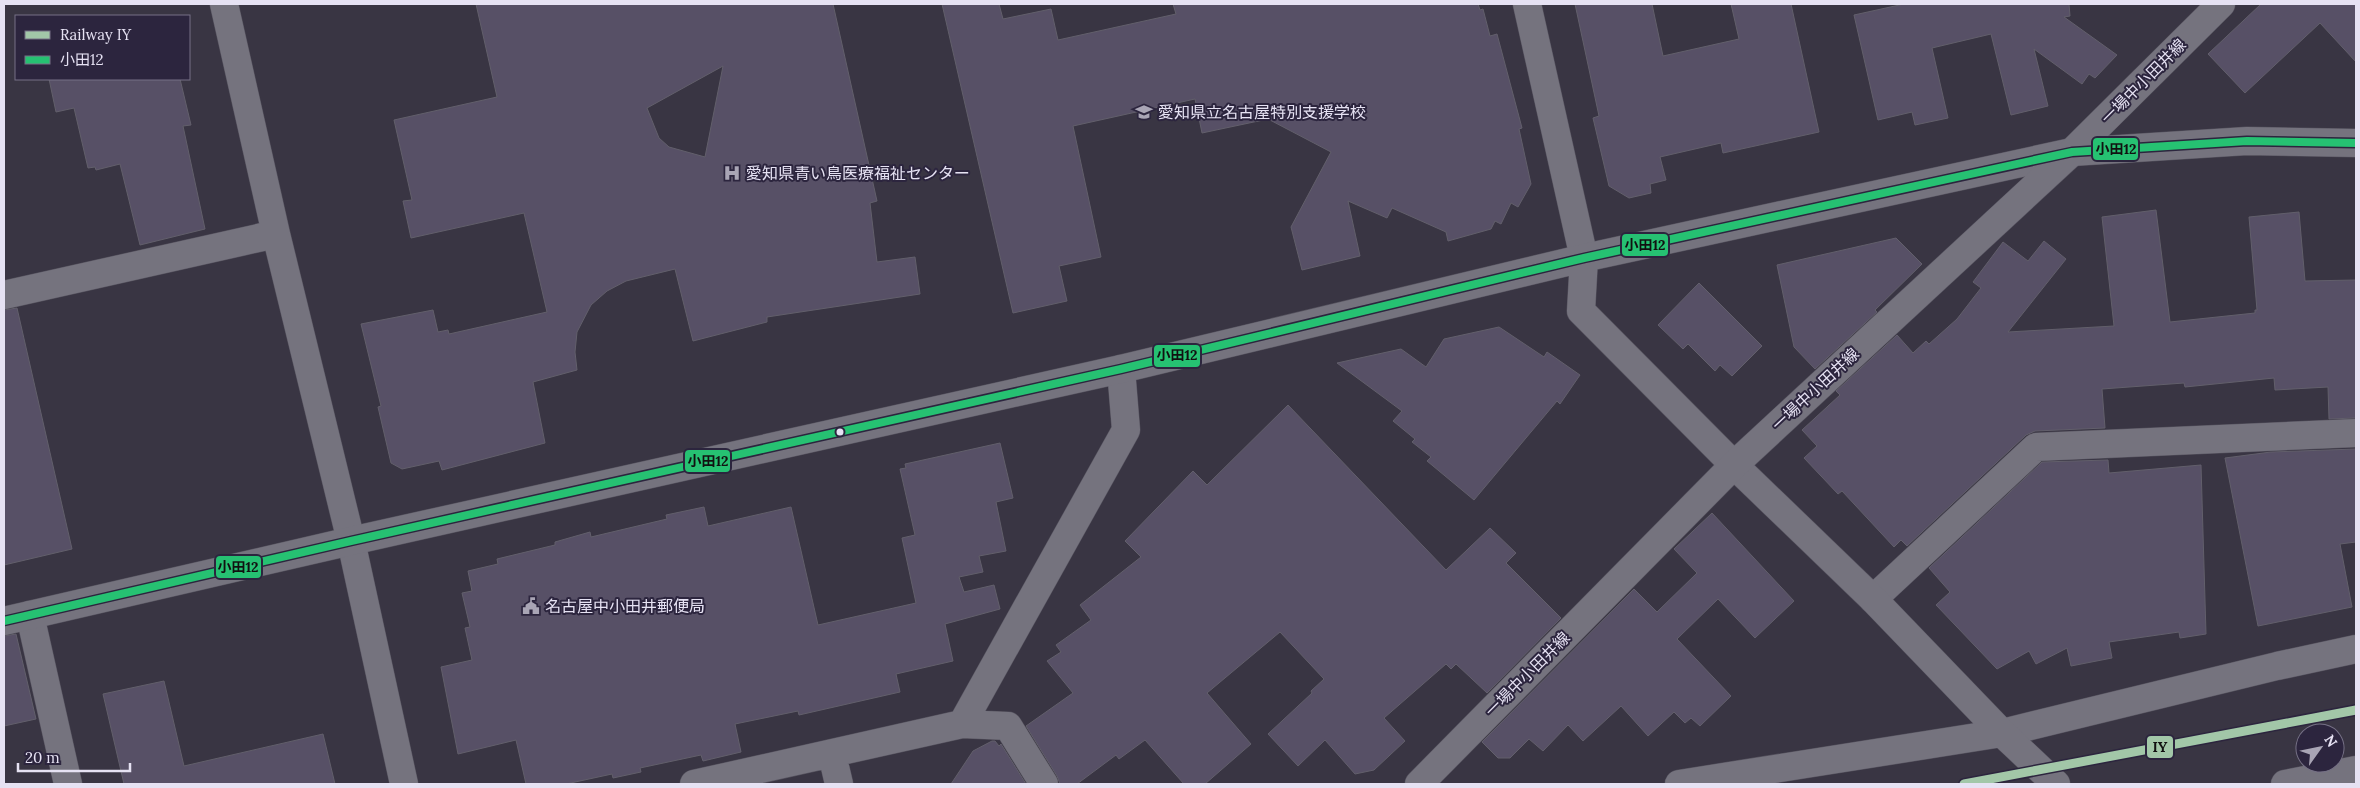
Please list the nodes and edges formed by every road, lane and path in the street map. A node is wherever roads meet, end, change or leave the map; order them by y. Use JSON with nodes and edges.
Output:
{"nodes":[{"id":1,"x":224,"y":4,"type":"edge"},
{"id":2,"x":1527,"y":4,"type":"edge"},
{"id":3,"x":2221,"y":4,"type":"edge"},
{"id":4,"x":2356,"y":143,"type":"edge"},
{"id":5,"x":2072,"y":152,"type":"junction"},
{"id":6,"x":276,"y":234,"type":"junction"},
{"id":7,"x":1584,"y":258,"type":"junction"},
{"id":8,"x":4,"y":295,"type":"edge"},
{"id":9,"x":1121,"y":369,"type":"junction"},
{"id":10,"x":2356,"y":433,"type":"edge"},
{"id":11,"x":1734,"y":465,"type":"junction"},
{"id":12,"x":351,"y":541,"type":"junction"},
{"id":13,"x":1873,"y":600,"type":"junction"},
{"id":14,"x":30,"y":615,"type":"junction"},
{"id":15,"x":4,"y":621,"type":"edge"},
{"id":16,"x":2356,"y":650,"type":"edge"},
{"id":17,"x":962,"y":724,"type":"junction"},
{"id":18,"x":2002,"y":733,"type":"junction"},
{"id":19,"x":832,"y":754,"type":"junction"},
{"id":20,"x":2356,"y":770,"type":"edge"},
{"id":21,"x":68,"y":784,"type":"edge"},
{"id":22,"x":404,"y":784,"type":"edge"},
{"id":23,"x":694,"y":784,"type":"edge"},
{"id":24,"x":839,"y":784,"type":"edge"},
{"id":25,"x":1044,"y":784,"type":"edge"},
{"id":26,"x":1419,"y":784,"type":"edge"},
{"id":27,"x":1679,"y":784,"type":"edge"},
{"id":28,"x":2056,"y":784,"type":"edge"},
{"id":29,"x":2285,"y":784,"type":"edge"}],
"edges":[{"from":1,"to":6,"type":"street"},
{"from":2,"to":7,"type":"street"},
{"from":3,"to":5,"type":"street","name":"一場中小田井線"},
{"from":4,"to":5,"type":"street"},
{"from":5,"to":7,"type":"street"},
{"from":5,"to":11,"type":"street","name":"一場中小田井線"},
{"from":6,"to":8,"type":"street"},
{"from":6,"to":12,"type":"street"},
{"from":7,"to":9,"type":"street"},
{"from":7,"to":11,"type":"street"},
{"from":9,"to":12,"type":"street"},
{"from":9,"to":17,"type":"street"},
{"from":10,"to":13,"type":"street"},
{"from":11,"to":13,"type":"street"},
{"from":11,"to":26,"type":"street","name":"一場中小田井線"},
{"from":12,"to":14,"type":"street"},
{"from":12,"to":22,"type":"street"},
{"from":13,"to":18,"type":"street"},
{"from":14,"to":15,"type":"street"},
{"from":14,"to":21,"type":"street"},
{"from":16,"to":18,"type":"street"},
{"from":17,"to":19,"type":"street"},
{"from":17,"to":25,"type":"street"},
{"from":18,"to":27,"type":"street"},
{"from":18,"to":28,"type":"street"},
{"from":19,"to":23,"type":"street"},
{"from":19,"to":24,"type":"street"},
{"from":20,"to":29,"type":"street"}]}
